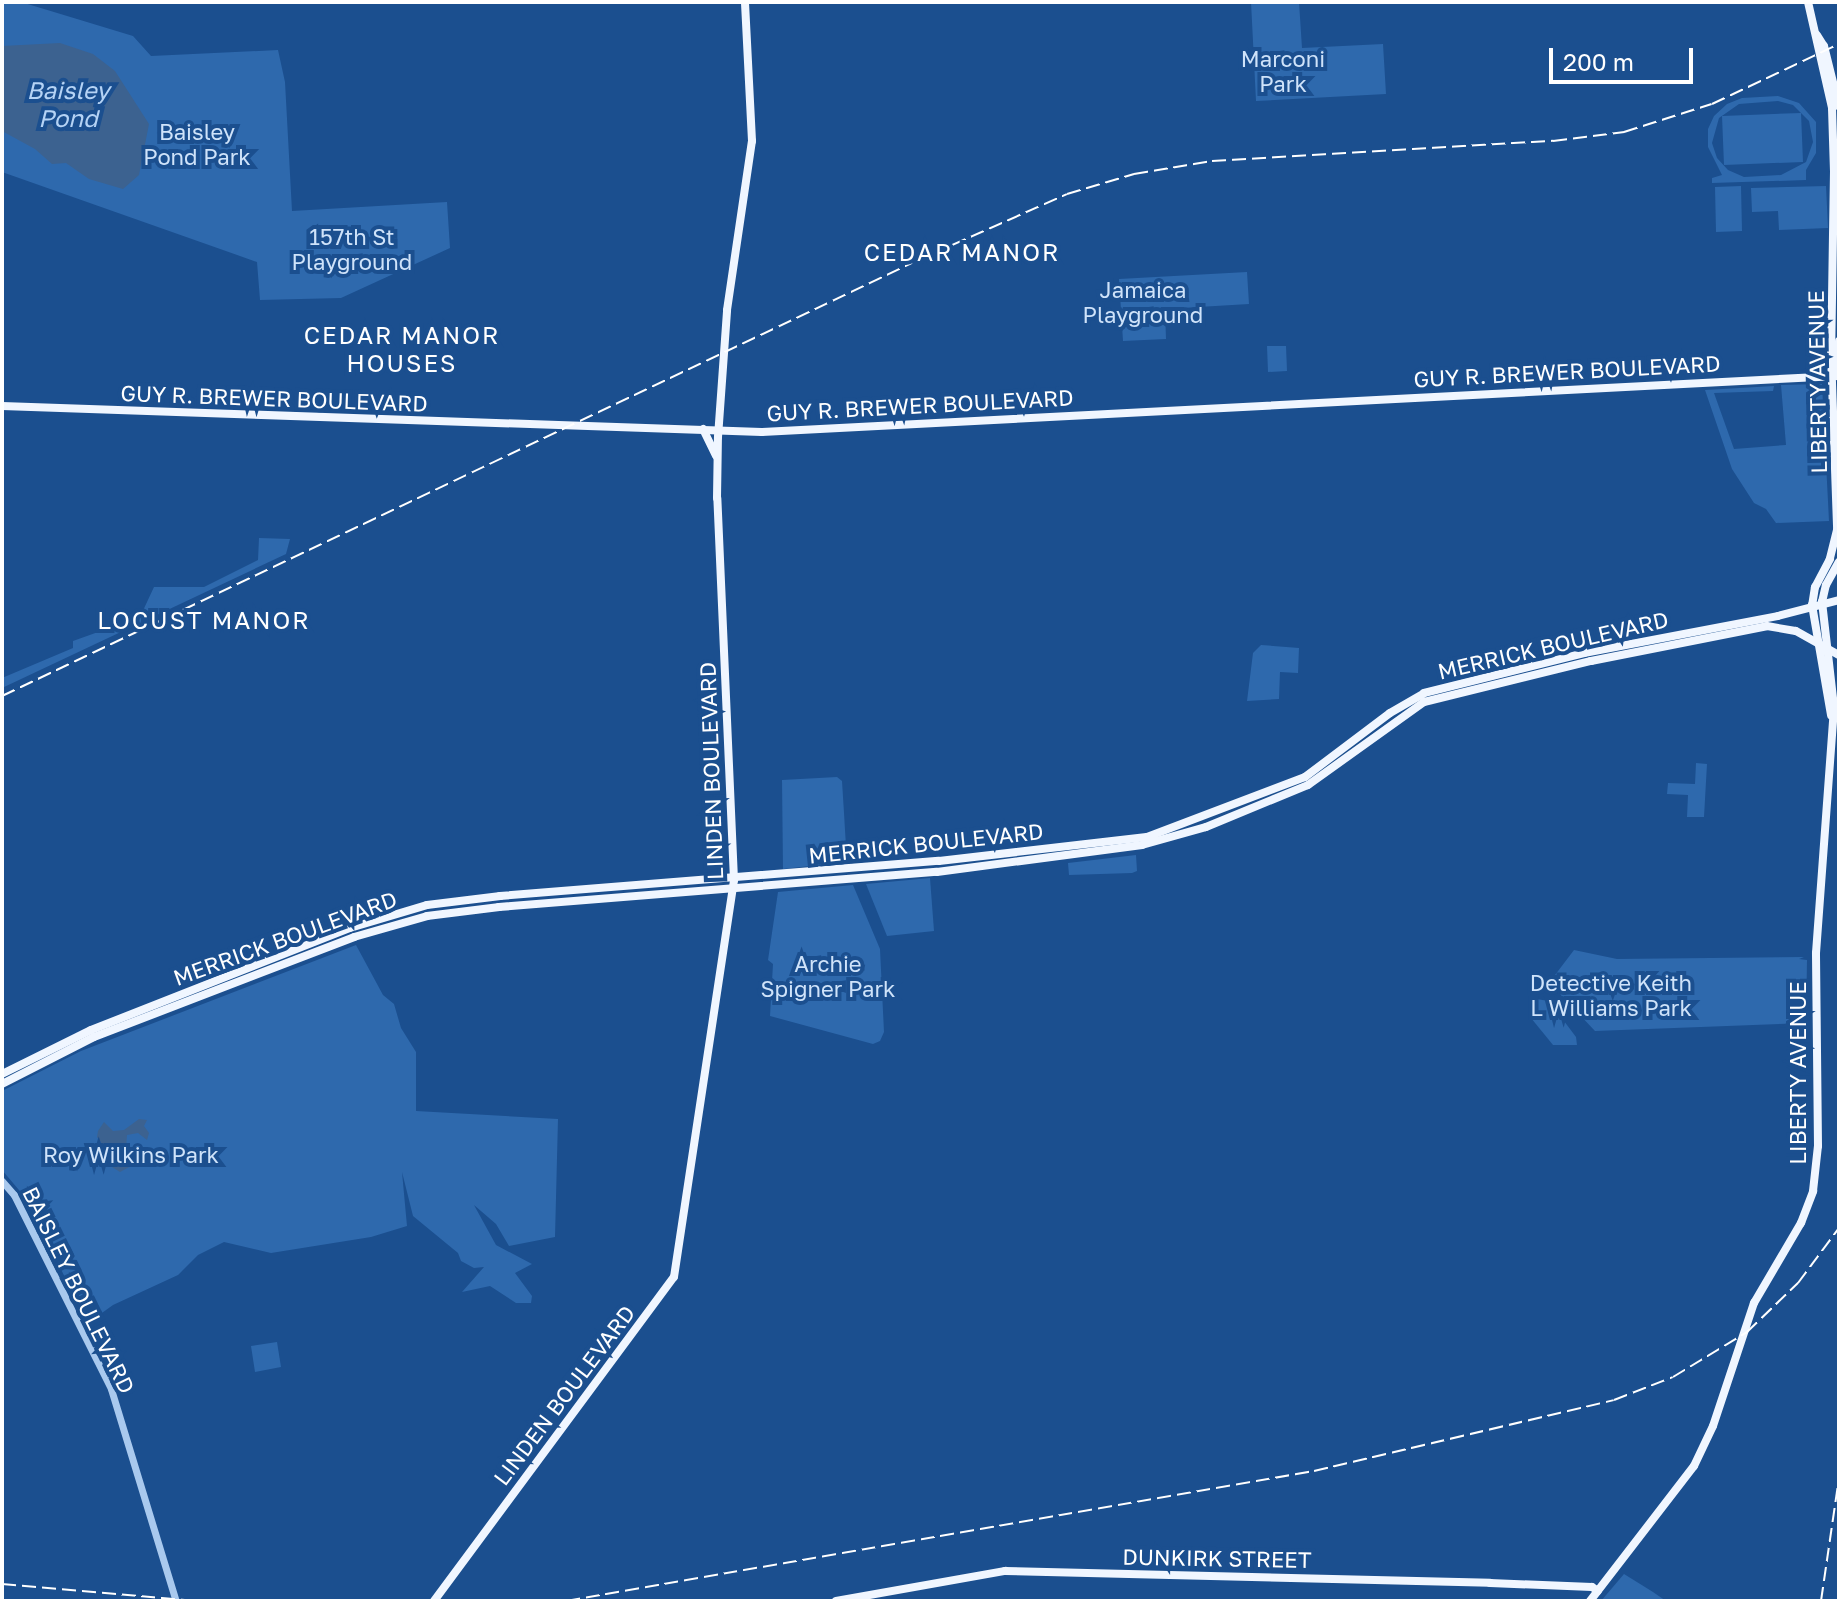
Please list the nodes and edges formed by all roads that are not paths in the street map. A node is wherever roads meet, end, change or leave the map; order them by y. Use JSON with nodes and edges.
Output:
{"nodes":[{"id":1,"x":745,"y":2,"type":"edge"},
{"id":2,"x":1808,"y":2,"type":"edge"},
{"id":3,"x":1817,"y":34,"type":"junction"},
{"id":4,"x":1839,"y":106,"type":"edge"},
{"id":5,"x":1839,"y":341,"type":"edge"},
{"id":6,"x":1836,"y":376,"type":"edge"},
{"id":7,"x":2,"y":406,"type":"edge"},
{"id":8,"x":703,"y":429,"type":"junction"},
{"id":9,"x":718,"y":430,"type":"junction"},
{"id":10,"x":718,"y":460,"type":"junction"},
{"id":11,"x":1839,"y":562,"type":"edge"},
{"id":12,"x":1839,"y":600,"type":"edge"},
{"id":13,"x":1822,"y":602,"type":"junction"},
{"id":14,"x":1812,"y":605,"type":"junction"},
{"id":15,"x":1816,"y":642,"type":"junction"},
{"id":16,"x":1827,"y":648,"type":"junction"},
{"id":17,"x":1839,"y":655,"type":"edge"},
{"id":18,"x":1839,"y":692,"type":"edge"},
{"id":19,"x":1834,"y":703,"type":"junction"},
{"id":20,"x":1833,"y":724,"type":"junction"},
{"id":21,"x":734,"y":885,"type":"junction"},
{"id":22,"x":496,"y":902,"type":"junction"},
{"id":23,"x":2,"y":1074,"type":"edge"},
{"id":24,"x":2,"y":1084,"type":"edge"},
{"id":25,"x":2,"y":1181,"type":"edge"},
{"id":26,"x":1598,"y":1591,"type":"junction"},
{"id":27,"x":176,"y":1601,"type":"edge"},
{"id":28,"x":434,"y":1601,"type":"edge"},
{"id":29,"x":836,"y":1601,"type":"edge"},
{"id":30,"x":1590,"y":1601,"type":"edge"}],
"edges":[{"from":1,"to":9,"type":"main road","name":"LINDEN BOULEVARD"},
{"from":2,"to":3,"type":"main road","name":"LIBERTY AVENUE"},
{"from":3,"to":4,"type":"main road","name":"LIBERTY AVENUE"},
{"from":3,"to":6,"type":"main road","name":"LIBERTY AVENUE"},
{"from":5,"to":6,"type":"main road","name":"LIBERTY AVENUE"},
{"from":6,"to":9,"type":"main road","name":"GUY R. BREWER BOULEVARD"},
{"from":6,"to":14,"type":"main road","name":"LIBERTY AVENUE"},
{"from":7,"to":8,"type":"main road","name":"GUY R. BREWER BOULEVARD"},
{"from":8,"to":9,"type":"main road","name":"GUY R. BREWER BOULEVARD"},
{"from":8,"to":10,"type":"main road"},
{"from":9,"to":10,"type":"main road","name":"LINDEN BOULEVARD"},
{"from":10,"to":21,"type":"main road","name":"LINDEN BOULEVARD"},
{"from":11,"to":13,"type":"main road","name":"LIBERTY AVENUE"},
{"from":12,"to":13,"type":"main road","name":"MERRICK BOULEVARD"},
{"from":13,"to":14,"type":"main road","name":"MERRICK BOULEVARD"},
{"from":13,"to":16,"type":"main road","name":"LIBERTY AVENUE"},
{"from":14,"to":15,"type":"main road","name":"LIBERTY AVENUE"},
{"from":14,"to":21,"type":"main road","name":"MERRICK BOULEVARD"},
{"from":15,"to":16,"type":"main road","name":"MERRICK BOULEVARD"},
{"from":15,"to":20,"type":"main road","name":"LIBERTY AVENUE"},
{"from":15,"to":21,"type":"main road","name":"MERRICK BOULEVARD"},
{"from":16,"to":17,"type":"main road","name":"MERRICK BOULEVARD"},
{"from":16,"to":19,"type":"main road","name":"LIBERTY AVENUE"},
{"from":18,"to":19,"type":"main road"},
{"from":19,"to":20,"type":"main road","name":"LIBERTY AVENUE"},
{"from":20,"to":26,"type":"main road","name":"LIBERTY AVENUE"},
{"from":21,"to":22,"type":"main road","name":"MERRICK BOULEVARD"},
{"from":21,"to":28,"type":"main road","name":"LINDEN BOULEVARD"},
{"from":22,"to":23,"type":"main road","name":"MERRICK BOULEVARD"},
{"from":22,"to":24,"type":"main road","name":"MERRICK BOULEVARD"},
{"from":25,"to":27,"type":"street","name":"BAISLEY BOULEVARD"},
{"from":26,"to":29,"type":"main road","name":"DUNKIRK STREET"},
{"from":26,"to":30,"type":"main road","name":"LIBERTY AVENUE"}]}
